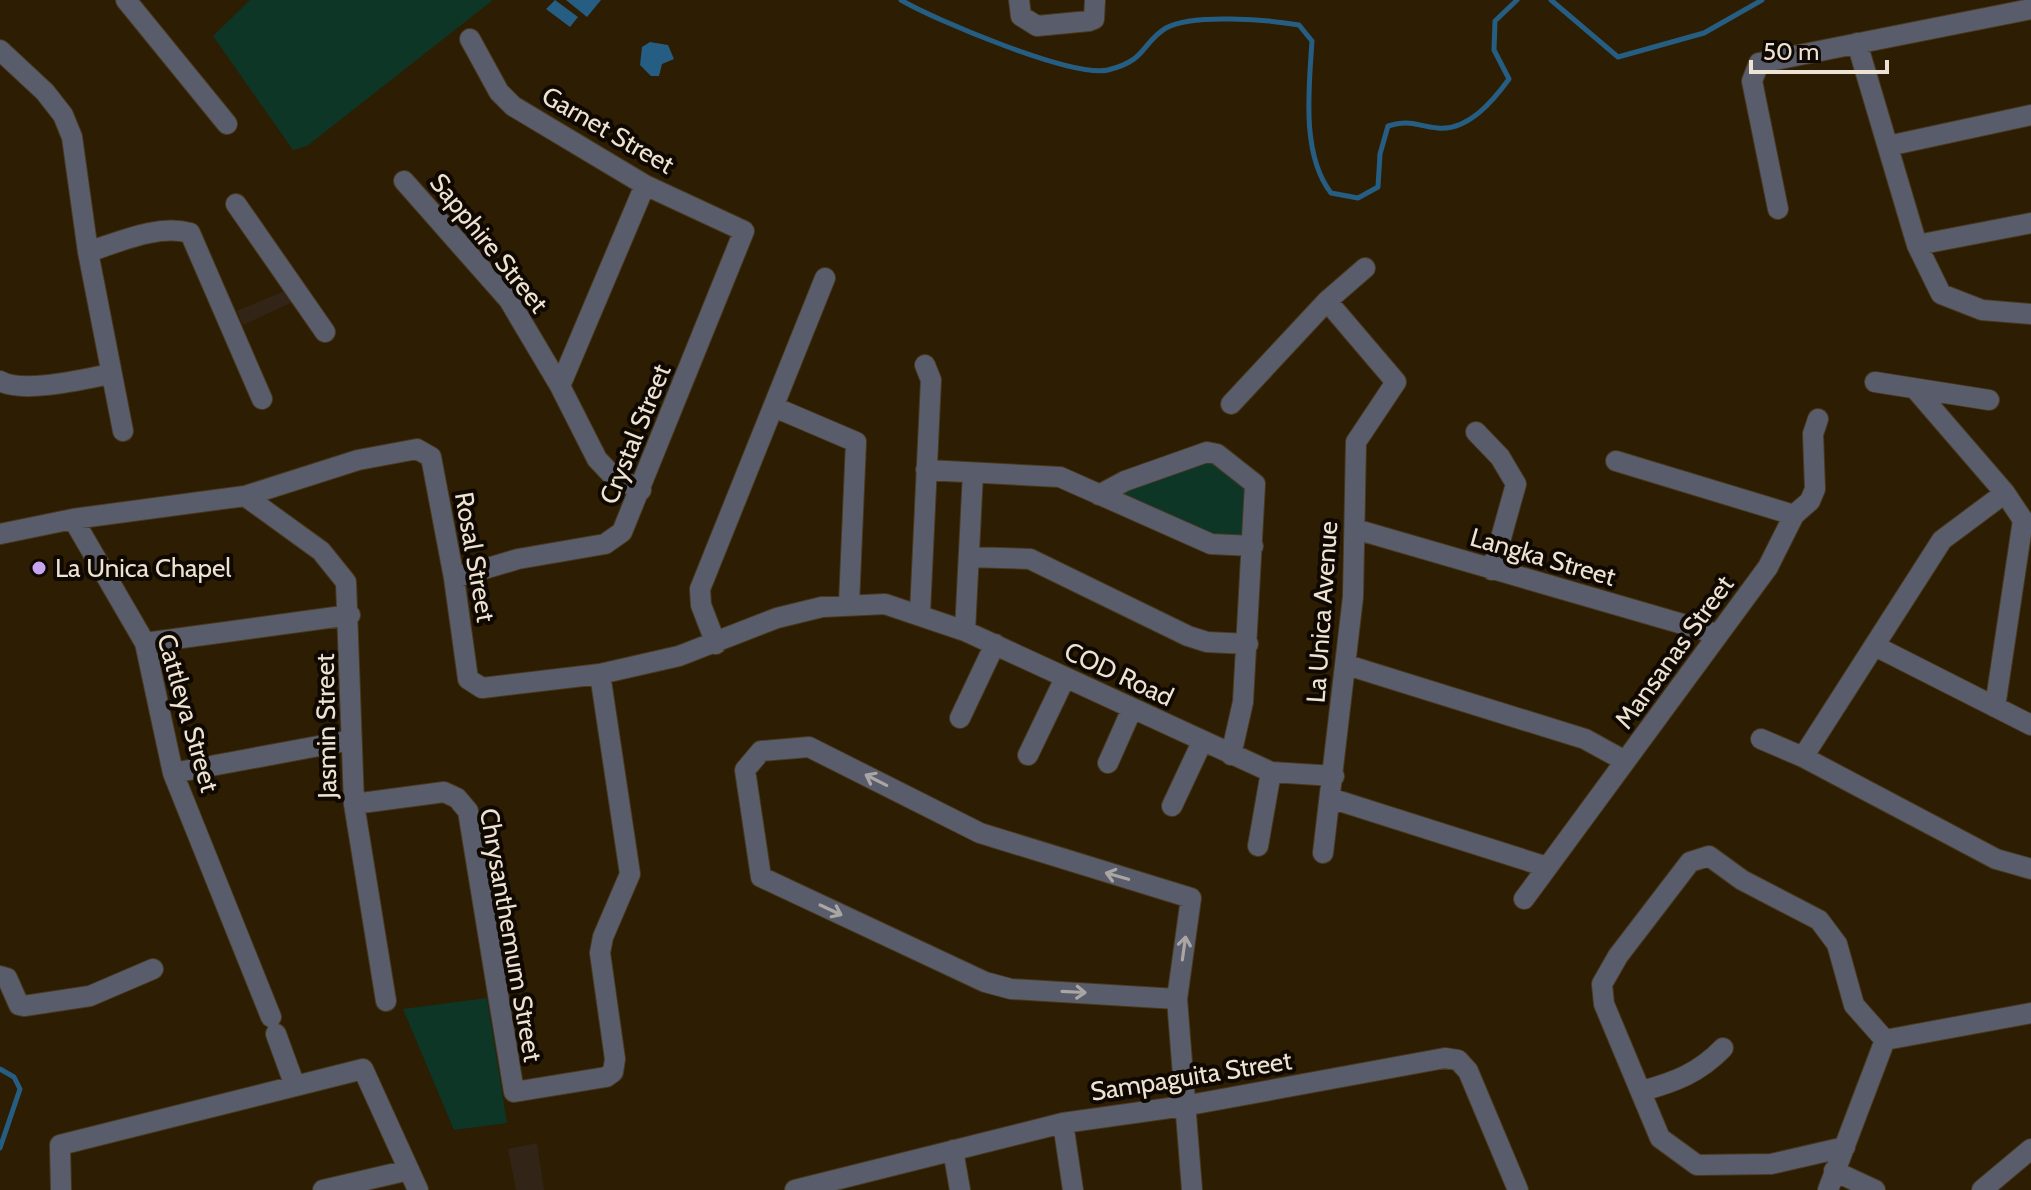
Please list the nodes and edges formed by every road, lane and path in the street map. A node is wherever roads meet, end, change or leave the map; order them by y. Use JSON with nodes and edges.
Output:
{"nodes":[{"id":1,"x":126,"y":0,"type":"edge"},
{"id":2,"x":1019,"y":0,"type":"edge"},
{"id":3,"x":1095,"y":0,"type":"edge"},
{"id":4,"x":2031,"y":9,"type":"edge"},
{"id":5,"x":470,"y":39,"type":"dead end"},
{"id":6,"x":1857,"y":43,"type":"junction"},
{"id":7,"x":0,"y":50,"type":"edge"},
{"id":8,"x":2031,"y":115,"type":"edge"},
{"id":9,"x":227,"y":124,"type":"dead end"},
{"id":10,"x":1888,"y":146,"type":"junction"},
{"id":11,"x":404,"y":181,"type":"dead end"},
{"id":12,"x":645,"y":185,"type":"junction"},
{"id":13,"x":236,"y":204,"type":"dead end"},
{"id":14,"x":1778,"y":209,"type":"dead end"},
{"id":15,"x":2031,"y":223,"type":"edge"},
{"id":16,"x":743,"y":236,"type":"joint"},
{"id":17,"x":1917,"y":245,"type":"junction"},
{"id":18,"x":88,"y":252,"type":"junction"},
{"id":19,"x":1365,"y":268,"type":"dead end"},
{"id":20,"x":825,"y":278,"type":"dead end"},
{"id":21,"x":1327,"y":301,"type":"junction"},
{"id":22,"x":2031,"y":314,"type":"edge"},
{"id":23,"x":325,"y":332,"type":"dead end"},
{"id":24,"x":925,"y":365,"type":"dead end"},
{"id":25,"x":110,"y":374,"type":"junction"},
{"id":26,"x":0,"y":381,"type":"edge"},
{"id":27,"x":1875,"y":382,"type":"dead end"},
{"id":28,"x":560,"y":386,"type":"junction"},
{"id":29,"x":1917,"y":391,"type":"junction"},
{"id":30,"x":262,"y":399,"type":"dead end"},
{"id":31,"x":1989,"y":400,"type":"dead end"},
{"id":32,"x":1231,"y":404,"type":"dead end"},
{"id":33,"x":774,"y":407,"type":"junction"},
{"id":34,"x":1818,"y":419,"type":"dead end"},
{"id":35,"x":123,"y":431,"type":"dead end"},
{"id":36,"x":1476,"y":432,"type":"dead end"},
{"id":37,"x":1616,"y":461,"type":"dead end"},
{"id":38,"x":926,"y":470,"type":"junction"},
{"id":39,"x":973,"y":473,"type":"junction"},
{"id":40,"x":641,"y":490,"type":"junction"},
{"id":41,"x":2005,"y":493,"type":"junction"},
{"id":42,"x":1099,"y":495,"type":"junction"},
{"id":43,"x":245,"y":496,"type":"junction"},
{"id":44,"x":1794,"y":515,"type":"junction"},
{"id":45,"x":73,"y":519,"type":"junction"},
{"id":46,"x":1355,"y":529,"type":"junction"},
{"id":47,"x":0,"y":534,"type":"edge"},
{"id":48,"x":1253,"y":546,"type":"junction"},
{"id":49,"x":969,"y":557,"type":"junction"},
{"id":50,"x":1492,"y":570,"type":"junction"},
{"id":51,"x":454,"y":578,"type":"junction"},
{"id":52,"x":849,"y":604,"type":"junction"},
{"id":53,"x":885,"y":604,"type":"joint"},
{"id":54,"x":920,"y":613,"type":"junction"},
{"id":55,"x":350,"y":615,"type":"junction"},
{"id":56,"x":965,"y":631,"type":"junction"},
{"id":57,"x":1717,"y":634,"type":"junction"},
{"id":58,"x":145,"y":643,"type":"junction"},
{"id":59,"x":716,"y":644,"type":"junction"},
{"id":60,"x":995,"y":644,"type":"junction"},
{"id":61,"x":1248,"y":644,"type":"junction"},
{"id":62,"x":1875,"y":646,"type":"junction"},
{"id":63,"x":1347,"y":665,"type":"junction"},
{"id":64,"x":600,"y":674,"type":"junction"},
{"id":65,"x":1065,"y":678,"type":"junction"},
{"id":66,"x":1995,"y":707,"type":"junction"},
{"id":67,"x":1132,"y":709,"type":"junction"},
{"id":68,"x":960,"y":718,"type":"dead end"},
{"id":69,"x":2031,"y":725,"type":"edge"},
{"id":70,"x":1761,"y":739,"type":"dead end"},
{"id":71,"x":351,"y":740,"type":"junction"},
{"id":72,"x":1202,"y":742,"type":"junction"},
{"id":73,"x":1028,"y":755,"type":"dead end"},
{"id":74,"x":1231,"y":755,"type":"junction"},
{"id":75,"x":1803,"y":757,"type":"junction"},
{"id":76,"x":1625,"y":761,"type":"junction"},
{"id":77,"x":1108,"y":763,"type":"dead end"},
{"id":78,"x":1271,"y":772,"type":"junction"},
{"id":79,"x":173,"y":773,"type":"junction"},
{"id":80,"x":1334,"y":776,"type":"junction"},
{"id":81,"x":1330,"y":798,"type":"junction"},
{"id":82,"x":354,"y":804,"type":"junction"},
{"id":83,"x":1172,"y":806,"type":"dead end"},
{"id":84,"x":1258,"y":846,"type":"dead end"},
{"id":85,"x":1323,"y":853,"type":"dead end"},
{"id":86,"x":1547,"y":867,"type":"junction"},
{"id":87,"x":2031,"y":869,"type":"edge"},
{"id":88,"x":1524,"y":899,"type":"dead end"},
{"id":89,"x":153,"y":969,"type":"dead end"},
{"id":90,"x":0,"y":976,"type":"edge"},
{"id":91,"x":1177,"y":999,"type":"junction"},
{"id":92,"x":386,"y":1001,"type":"dead end"},
{"id":93,"x":2031,"y":1013,"type":"edge"},
{"id":94,"x":1885,"y":1040,"type":"junction"},
{"id":95,"x":1723,"y":1048,"type":"dead end"},
{"id":96,"x":295,"y":1086,"type":"junction"},
{"id":97,"x":1642,"y":1091,"type":"junction"},
{"id":98,"x":1184,"y":1106,"type":"junction"},
{"id":99,"x":1063,"y":1123,"type":"junction"},
{"id":100,"x":1845,"y":1147,"type":"junction"},
{"id":101,"x":2031,"y":1149,"type":"edge"},
{"id":102,"x":953,"y":1150,"type":"junction"},
{"id":103,"x":409,"y":1170,"type":"junction"},
{"id":104,"x":1831,"y":1180,"type":"edge"},
{"id":105,"x":852,"y":1183,"type":"edge"},
{"id":106,"x":61,"y":1190,"type":"edge"},
{"id":107,"x":323,"y":1190,"type":"edge"},
{"id":108,"x":418,"y":1190,"type":"edge"},
{"id":109,"x":795,"y":1190,"type":"edge"},
{"id":110,"x":960,"y":1190,"type":"edge"},
{"id":111,"x":1073,"y":1190,"type":"edge"},
{"id":112,"x":1192,"y":1190,"type":"edge"},
{"id":113,"x":1518,"y":1190,"type":"edge"},
{"id":114,"x":1875,"y":1190,"type":"edge"},
{"id":115,"x":1982,"y":1190,"type":"edge"}],
"edges":[{"from":1,"to":9,"type":"street"},
{"from":2,"to":3,"type":"street"},
{"from":4,"to":6,"type":"street"},
{"from":5,"to":12,"type":"street","name":"Garnet Street"},
{"from":6,"to":10,"type":"street"},
{"from":6,"to":14,"type":"street"},
{"from":7,"to":18,"type":"street"},
{"from":8,"to":10,"type":"street"},
{"from":10,"to":17,"type":"street"},
{"from":11,"to":28,"type":"street","name":"Sapphire Street"},
{"from":12,"to":16,"type":"street","name":"Garnet Street"},
{"from":12,"to":28,"type":"street"},
{"from":13,"to":23,"type":"street"},
{"from":15,"to":17,"type":"street"},
{"from":16,"to":40,"type":"street","name":"Crystal Street"},
{"from":17,"to":22,"type":"street"},
{"from":18,"to":25,"type":"street"},
{"from":18,"to":30,"type":"street"},
{"from":19,"to":21,"type":"street"},
{"from":20,"to":33,"type":"street"},
{"from":21,"to":32,"type":"street"},
{"from":21,"to":46,"type":"street","name":"La Unica Avenue"},
{"from":24,"to":38,"type":"street"},
{"from":25,"to":26,"type":"street"},
{"from":25,"to":35,"type":"street"},
{"from":27,"to":29,"type":"street"},
{"from":28,"to":40,"type":"street","name":"Sapphire Street"},
{"from":29,"to":31,"type":"street"},
{"from":29,"to":41,"type":"street"},
{"from":33,"to":52,"type":"street"},
{"from":33,"to":59,"type":"street"},
{"from":34,"to":44,"type":"street","name":"Mansanas Street"},
{"from":36,"to":50,"type":"street"},
{"from":37,"to":44,"type":"street"},
{"from":38,"to":39,"type":"street"},
{"from":38,"to":54,"type":"street"},
{"from":39,"to":42,"type":"street"},
{"from":39,"to":49,"type":"street"},
{"from":40,"to":51,"type":"street","name":"Crystal Street"},
{"from":41,"to":62,"type":"street"},
{"from":41,"to":66,"type":"street"},
{"from":42,"to":48,"type":"street"},
{"from":42,"to":48,"type":"street"},
{"from":43,"to":45,"type":"street","name":"Rosal Street"},
{"from":43,"to":51,"type":"street","name":"Rosal Street"},
{"from":43,"to":55,"type":"street","name":"Jasmin Street"},
{"from":44,"to":57,"type":"street","name":"Mansanas Street"},
{"from":45,"to":47,"type":"street","name":"Rosal Street"},
{"from":45,"to":58,"type":"street","name":"Cattleya Street"},
{"from":46,"to":50,"type":"street","name":"Langka Street"},
{"from":46,"to":63,"type":"street","name":"La Unica Avenue"},
{"from":48,"to":61,"type":"street"},
{"from":49,"to":56,"type":"street"},
{"from":49,"to":61,"type":"street"},
{"from":50,"to":57,"type":"street","name":"Langka Street"},
{"from":51,"to":64,"type":"street","name":"Rosal Street"},
{"from":52,"to":53,"type":"street","name":"Rosal Street"},
{"from":52,"to":59,"type":"street","name":"Rosal Street"},
{"from":53,"to":54,"type":"street","name":"COD Road"},
{"from":54,"to":56,"type":"street","name":"COD Road"},
{"from":55,"to":58,"type":"street"},
{"from":55,"to":71,"type":"street","name":"Jasmin Street"},
{"from":56,"to":60,"type":"street","name":"COD Road"},
{"from":57,"to":76,"type":"street","name":"Mansanas Street"},
{"from":58,"to":79,"type":"street","name":"Cattleya Street"},
{"from":59,"to":64,"type":"street","name":"Rosal Street"},
{"from":60,"to":65,"type":"street","name":"COD Road"},
{"from":60,"to":68,"type":"street"},
{"from":61,"to":74,"type":"street"},
{"from":62,"to":66,"type":"street"},
{"from":62,"to":75,"type":"street"},
{"from":63,"to":76,"type":"street"},
{"from":63,"to":80,"type":"street","name":"La Unica Avenue"},
{"from":64,"to":82,"type":"street","name":"Chrysanthemum Street"},
{"from":65,"to":67,"type":"street","name":"COD Road"},
{"from":65,"to":73,"type":"street"},
{"from":66,"to":69,"type":"street"},
{"from":67,"to":72,"type":"street","name":"COD Road"},
{"from":67,"to":77,"type":"street"},
{"from":70,"to":75,"type":"street"},
{"from":71,"to":79,"type":"street"},
{"from":71,"to":82,"type":"street","name":"Jasmin Street"},
{"from":72,"to":74,"type":"street","name":"COD Road"},
{"from":72,"to":83,"type":"street"},
{"from":74,"to":78,"type":"street","name":"COD Road"},
{"from":75,"to":87,"type":"street"},
{"from":76,"to":86,"type":"street","name":"Mansanas Street"},
{"from":78,"to":80,"type":"street","name":"COD Road"},
{"from":78,"to":84,"type":"street"},
{"from":79,"to":96,"type":"street","name":"Cattleya Street"},
{"from":80,"to":81,"type":"street","name":"La Unica Avenue"},
{"from":81,"to":85,"type":"street","name":"La Unica Avenue"},
{"from":81,"to":86,"type":"street"},
{"from":82,"to":92,"type":"street","name":"Jasmin Street"},
{"from":86,"to":88,"type":"street","name":"Mansanas Street"},
{"from":89,"to":90,"type":"street"},
{"from":91,"to":91,"type":"street","one_way":true},
{"from":91,"to":98,"type":"street"},
{"from":93,"to":94,"type":"street"},
{"from":94,"to":97,"type":"street"},
{"from":94,"to":100,"type":"street"},
{"from":95,"to":97,"type":"street"},
{"from":96,"to":103,"type":"street"},
{"from":96,"to":106,"type":"street"},
{"from":97,"to":100,"type":"street"},
{"from":98,"to":99,"type":"street","name":"Sampaguita Street"},
{"from":98,"to":112,"type":"street"},
{"from":98,"to":113,"type":"street","name":"Sampaguita Street"},
{"from":99,"to":102,"type":"street","name":"Sampaguita Street"},
{"from":99,"to":111,"type":"street"},
{"from":100,"to":104,"type":"street"},
{"from":101,"to":115,"type":"street"},
{"from":102,"to":105,"type":"street","name":"Sampaguita Street"},
{"from":102,"to":110,"type":"street"},
{"from":103,"to":107,"type":"street"},
{"from":103,"to":108,"type":"street"},
{"from":104,"to":114,"type":"street"},
{"from":105,"to":109,"type":"street","name":"Sampaguita Street"}]}
